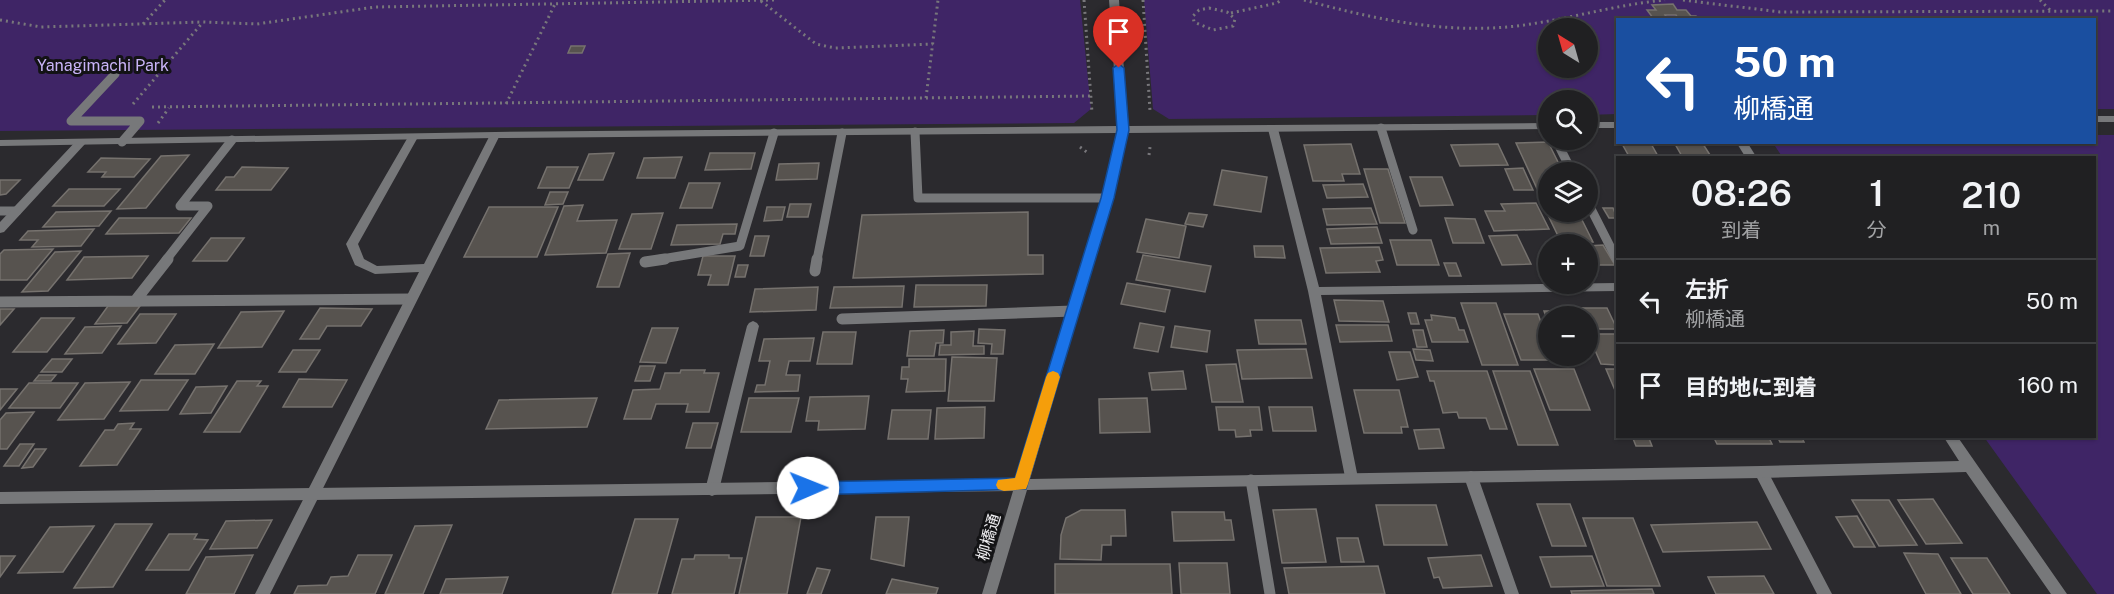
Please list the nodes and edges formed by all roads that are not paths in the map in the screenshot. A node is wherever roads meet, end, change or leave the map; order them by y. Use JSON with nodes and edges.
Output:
{"nodes":[{"id":1,"x":1114,"y":0,"type":"edge"},
{"id":2,"x":115,"y":74,"type":"dead end"},
{"id":3,"x":2096,"y":119,"type":"edge"},
{"id":4,"x":2114,"y":119,"type":"edge"},
{"id":5,"x":1598,"y":125,"type":"edge"},
{"id":6,"x":1616,"y":125,"type":"edge"},
{"id":7,"x":1538,"y":126,"type":"edge"},
{"id":8,"x":1381,"y":128,"type":"junction"},
{"id":9,"x":1273,"y":129,"type":"junction"},
{"id":10,"x":1123,"y":130,"type":"junction"},
{"id":11,"x":842,"y":132,"type":"junction"},
{"id":12,"x":915,"y":132,"type":"junction"},
{"id":13,"x":774,"y":133,"type":"junction"},
{"id":14,"x":495,"y":135,"type":"junction"},
{"id":15,"x":413,"y":137,"type":"junction"},
{"id":16,"x":232,"y":140,"type":"junction"},
{"id":17,"x":81,"y":142,"type":"junction"},
{"id":18,"x":122,"y":142,"type":"junction"},
{"id":19,"x":0,"y":143,"type":"edge"},
{"id":20,"x":1107,"y":198,"type":"junction"},
{"id":21,"x":0,"y":211,"type":"edge"},
{"id":22,"x":17,"y":211,"type":"junction"},
{"id":23,"x":1598,"y":222,"type":"edge"},
{"id":24,"x":0,"y":229,"type":"edge"},
{"id":25,"x":1413,"y":230,"type":"dead end"},
{"id":26,"x":1616,"y":258,"type":"edge"},
{"id":27,"x":645,"y":262,"type":"dead end"},
{"id":28,"x":427,"y":268,"type":"junction"},
{"id":29,"x":815,"y":271,"type":"dead end"},
{"id":30,"x":1616,"y":287,"type":"edge"},
{"id":31,"x":1314,"y":291,"type":"junction"},
{"id":32,"x":411,"y":299,"type":"junction"},
{"id":33,"x":135,"y":301,"type":"junction"},
{"id":34,"x":0,"y":302,"type":"edge"},
{"id":35,"x":1073,"y":311,"type":"junction"},
{"id":36,"x":842,"y":318,"type":"dead end"},
{"id":37,"x":753,"y":326,"type":"dead end"},
{"id":38,"x":1950,"y":438,"type":"edge"},
{"id":39,"x":1969,"y":466,"type":"junction"},
{"id":40,"x":1761,"y":472,"type":"junction"},
{"id":41,"x":1471,"y":477,"type":"junction"},
{"id":42,"x":1351,"y":478,"type":"junction"},
{"id":43,"x":1251,"y":480,"type":"junction"},
{"id":44,"x":1021,"y":484,"type":"junction"},
{"id":45,"x":712,"y":490,"type":"junction"},
{"id":46,"x":312,"y":495,"type":"junction"},
{"id":47,"x":0,"y":498,"type":"edge"},
{"id":48,"x":262,"y":594,"type":"edge"},
{"id":49,"x":989,"y":594,"type":"edge"},
{"id":50,"x":1270,"y":594,"type":"edge"},
{"id":51,"x":1512,"y":594,"type":"edge"},
{"id":52,"x":1826,"y":594,"type":"edge"},
{"id":53,"x":2060,"y":594,"type":"edge"}],
"edges":[{"from":1,"to":10,"type":"street","name":"柳橋通"},
{"from":2,"to":18,"type":"lane"},
{"from":3,"to":4,"type":"street"},
{"from":5,"to":6,"type":"street"},
{"from":7,"to":8,"type":"street"},
{"from":8,"to":9,"type":"street"},
{"from":8,"to":25,"type":"lane"},
{"from":9,"to":10,"type":"street"},
{"from":9,"to":31,"type":"street"},
{"from":10,"to":12,"type":"street"},
{"from":10,"to":20,"type":"street","name":"柳橋通"},
{"from":11,"to":12,"type":"street"},
{"from":11,"to":13,"type":"street"},
{"from":11,"to":29,"type":"lane"},
{"from":12,"to":20,"type":"lane"},
{"from":13,"to":14,"type":"street"},
{"from":13,"to":27,"type":"lane"},
{"from":14,"to":15,"type":"street"},
{"from":14,"to":28,"type":"street"},
{"from":15,"to":16,"type":"street"},
{"from":15,"to":28,"type":"street"},
{"from":16,"to":18,"type":"street"},
{"from":16,"to":33,"type":"lane"},
{"from":17,"to":18,"type":"street"},
{"from":17,"to":19,"type":"street"},
{"from":17,"to":22,"type":"street"},
{"from":20,"to":35,"type":"street","name":"柳橋通"},
{"from":21,"to":22,"type":"lane"},
{"from":22,"to":24,"type":"street"},
{"from":23,"to":26,"type":"lane"},
{"from":28,"to":32,"type":"street"},
{"from":30,"to":31,"type":"street"},
{"from":31,"to":42,"type":"street"},
{"from":32,"to":33,"type":"lane"},
{"from":32,"to":46,"type":"street"},
{"from":33,"to":34,"type":"lane"},
{"from":35,"to":36,"type":"lane"},
{"from":35,"to":44,"type":"street","name":"柳橋通"},
{"from":37,"to":45,"type":"street"},
{"from":38,"to":39,"type":"street"},
{"from":39,"to":40,"type":"street"},
{"from":39,"to":53,"type":"street"},
{"from":40,"to":41,"type":"street"},
{"from":40,"to":52,"type":"street"},
{"from":41,"to":42,"type":"street"},
{"from":41,"to":51,"type":"street"},
{"from":42,"to":43,"type":"street"},
{"from":43,"to":44,"type":"street"},
{"from":43,"to":50,"type":"lane"},
{"from":44,"to":45,"type":"street"},
{"from":44,"to":49,"type":"street","name":"柳橋通"},
{"from":45,"to":46,"type":"street"},
{"from":46,"to":47,"type":"street"},
{"from":46,"to":48,"type":"street"}]}
